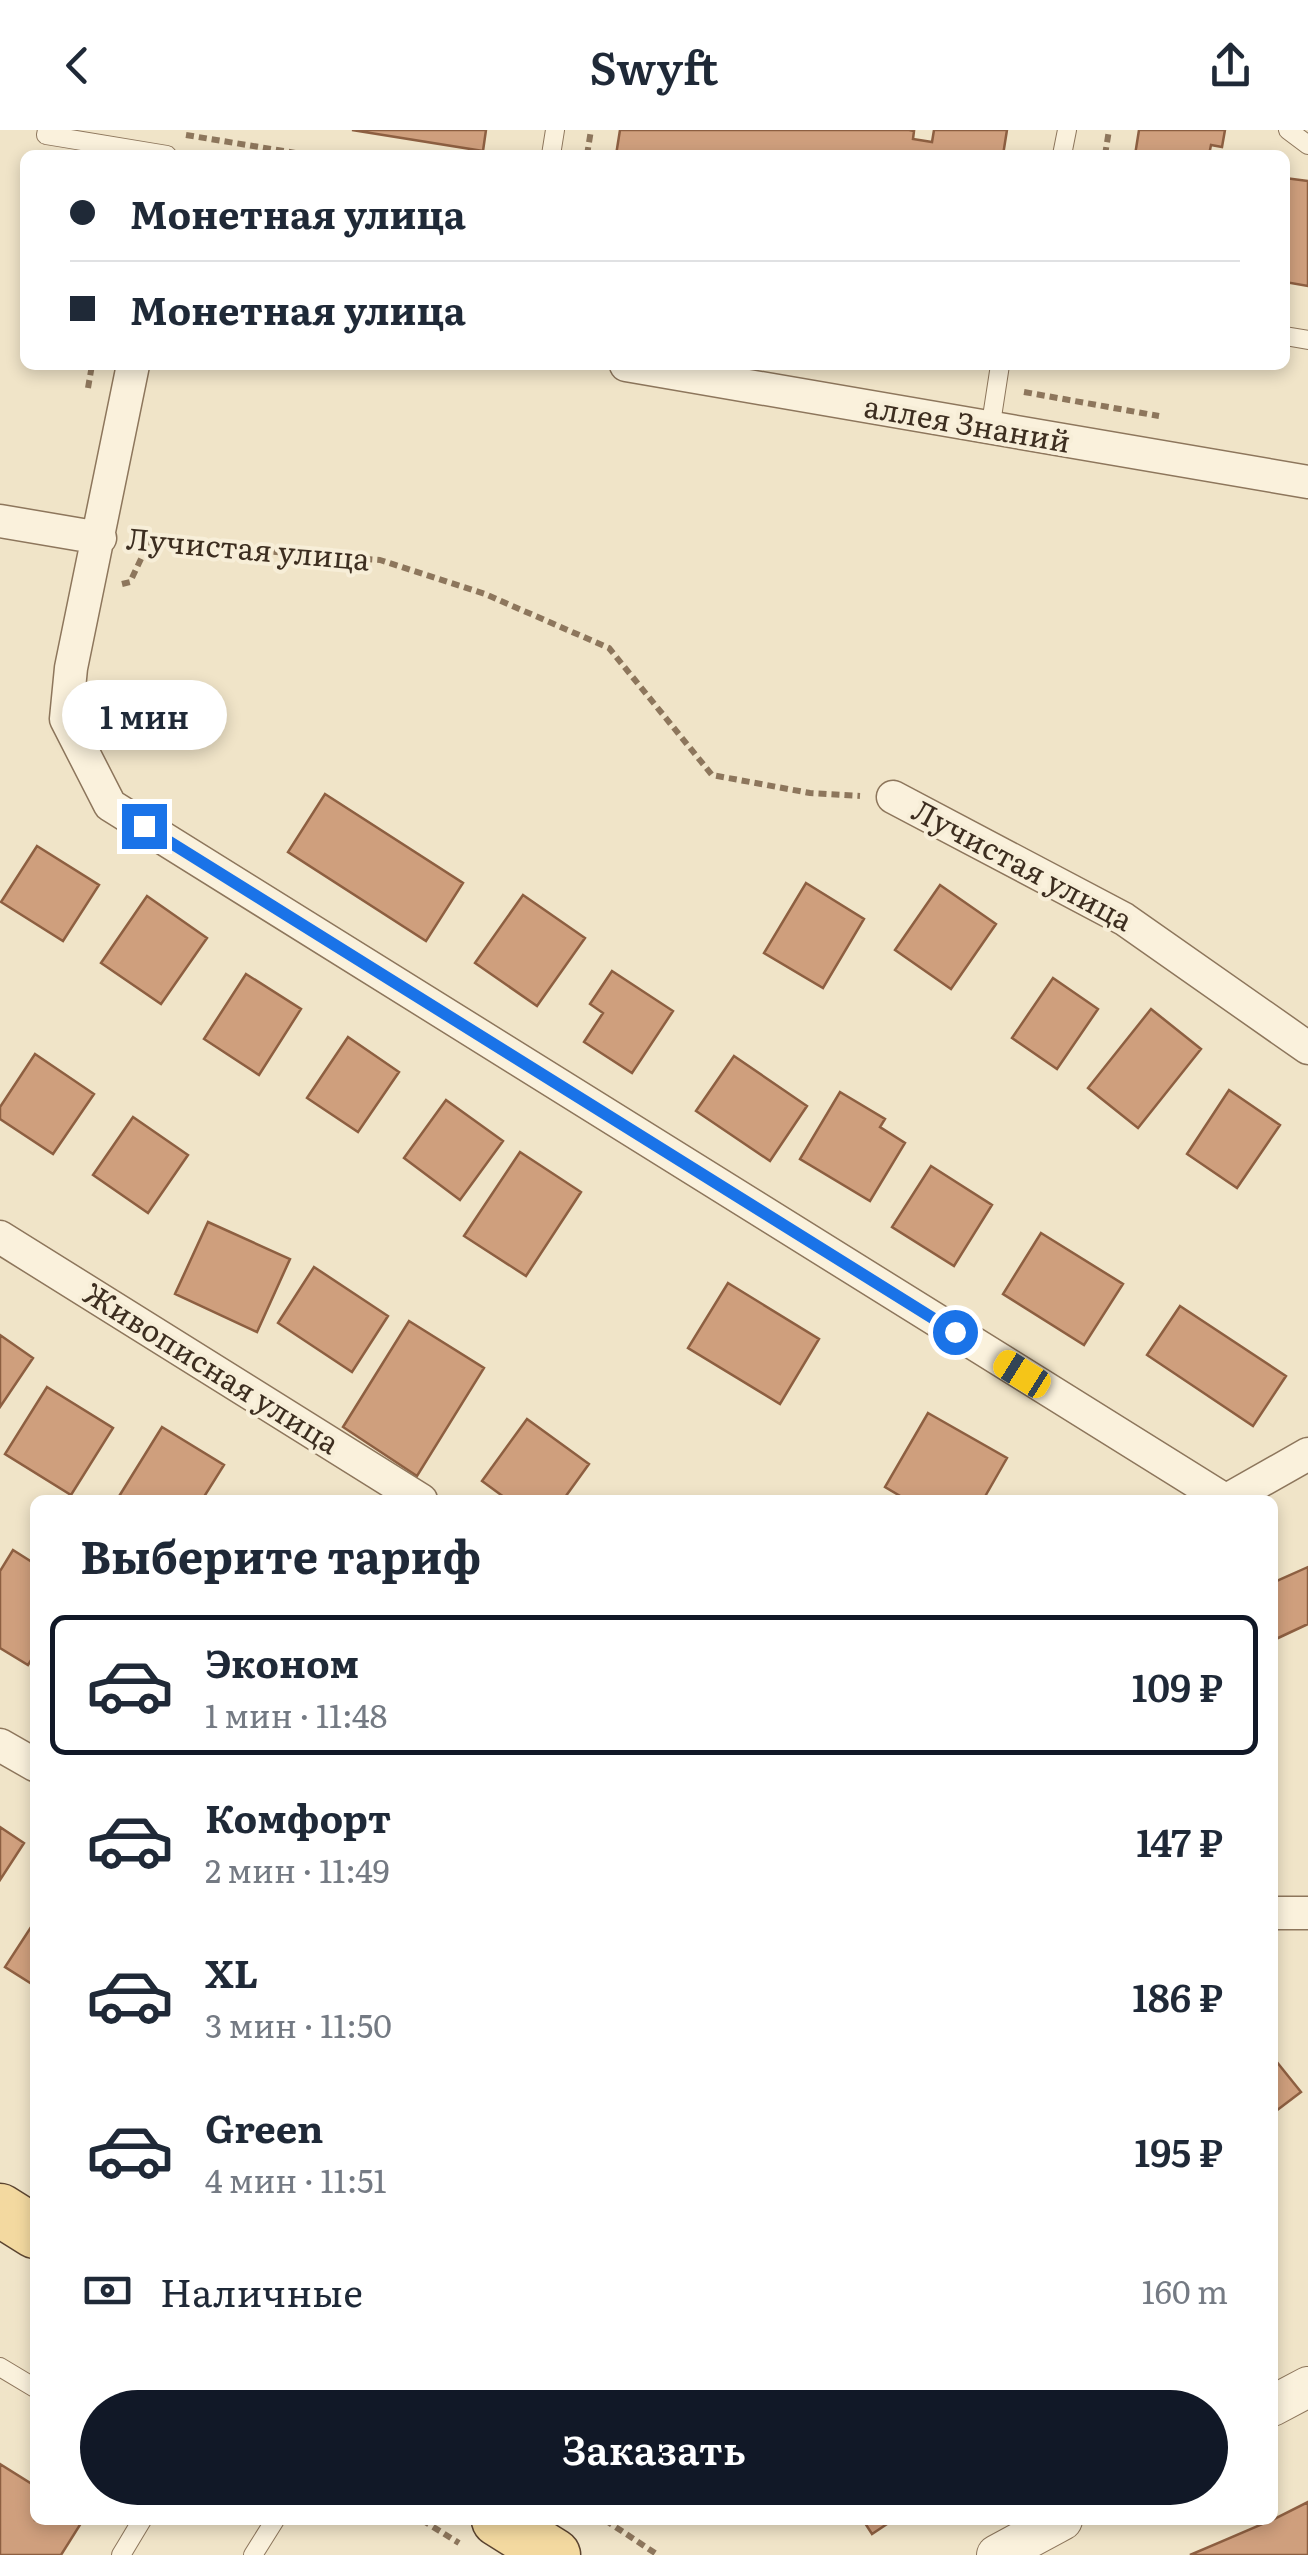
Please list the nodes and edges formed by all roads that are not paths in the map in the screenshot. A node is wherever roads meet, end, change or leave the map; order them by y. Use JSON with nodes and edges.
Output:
{"nodes":[{"id":1,"x":47,"y":130,"type":"edge"},
{"id":2,"x":1288,"y":130,"type":"edge"},
{"id":3,"x":1308,"y":145,"type":"edge"},
{"id":4,"x":138,"y":150,"type":"edge"},
{"id":5,"x":131,"y":370,"type":"edge"},
{"id":6,"x":654,"y":370,"type":"edge"},
{"id":7,"x":1000,"y":370,"type":"edge"},
{"id":8,"x":990,"y":430,"type":"junction"},
{"id":9,"x":1308,"y":482,"type":"edge"},
{"id":10,"x":0,"y":521,"type":"edge"},
{"id":11,"x":100,"y":538,"type":"junction"},
{"id":12,"x":892,"y":797,"type":"road end"},
{"id":13,"x":1308,"y":1048,"type":"edge"},
{"id":14,"x":0,"y":1237,"type":"edge"},
{"id":15,"x":1308,"y":1454,"type":"edge"},
{"id":16,"x":413,"y":1495,"type":"edge"},
{"id":17,"x":1218,"y":1495,"type":"edge"},
{"id":18,"x":1235,"y":1495,"type":"edge"},
{"id":19,"x":0,"y":1745,"type":"edge"},
{"id":20,"x":30,"y":1762,"type":"edge"},
{"id":21,"x":1278,"y":1913,"type":"edge"},
{"id":22,"x":1308,"y":1913,"type":"edge"},
{"id":23,"x":0,"y":2210,"type":"edge"},
{"id":24,"x":30,"y":2229,"type":"edge"},
{"id":25,"x":0,"y":2367,"type":"edge"},
{"id":26,"x":30,"y":2385,"type":"edge"},
{"id":27,"x":1308,"y":2387,"type":"edge"},
{"id":28,"x":1278,"y":2403,"type":"edge"},
{"id":29,"x":139,"y":2525,"type":"edge"},
{"id":30,"x":272,"y":2525,"type":"edge"},
{"id":31,"x":1053,"y":2525,"type":"edge"},
{"id":32,"x":482,"y":2533,"type":"edge"},
{"id":33,"x":121,"y":2555,"type":"edge"},
{"id":34,"x":253,"y":2555,"type":"edge"},
{"id":35,"x":554,"y":2555,"type":"edge"},
{"id":36,"x":998,"y":2555,"type":"edge"}],
"edges":[{"from":1,"to":4,"type":"lane"},
{"from":2,"to":3,"type":"lane"},
{"from":5,"to":11,"type":"street"},
{"from":6,"to":8,"type":"street","name":"аллея Знаний"},
{"from":7,"to":8,"type":"lane"},
{"from":8,"to":9,"type":"street","name":"аллея Знаний"},
{"from":10,"to":11,"type":"street","name":"Лучистая улица"},
{"from":11,"to":17,"type":"street"},
{"from":12,"to":13,"type":"street","name":"Лучистая улица"},
{"from":14,"to":16,"type":"street","name":"Живописная улица"},
{"from":15,"to":18,"type":"street"},
{"from":19,"to":20,"type":"street"},
{"from":21,"to":22,"type":"street"},
{"from":23,"to":24,"type":"main road"},
{"from":25,"to":26,"type":"lane"},
{"from":27,"to":28,"type":"street"},
{"from":29,"to":33,"type":"lane"},
{"from":30,"to":34,"type":"lane"},
{"from":31,"to":36,"type":"street"},
{"from":32,"to":35,"type":"main road"}]}
